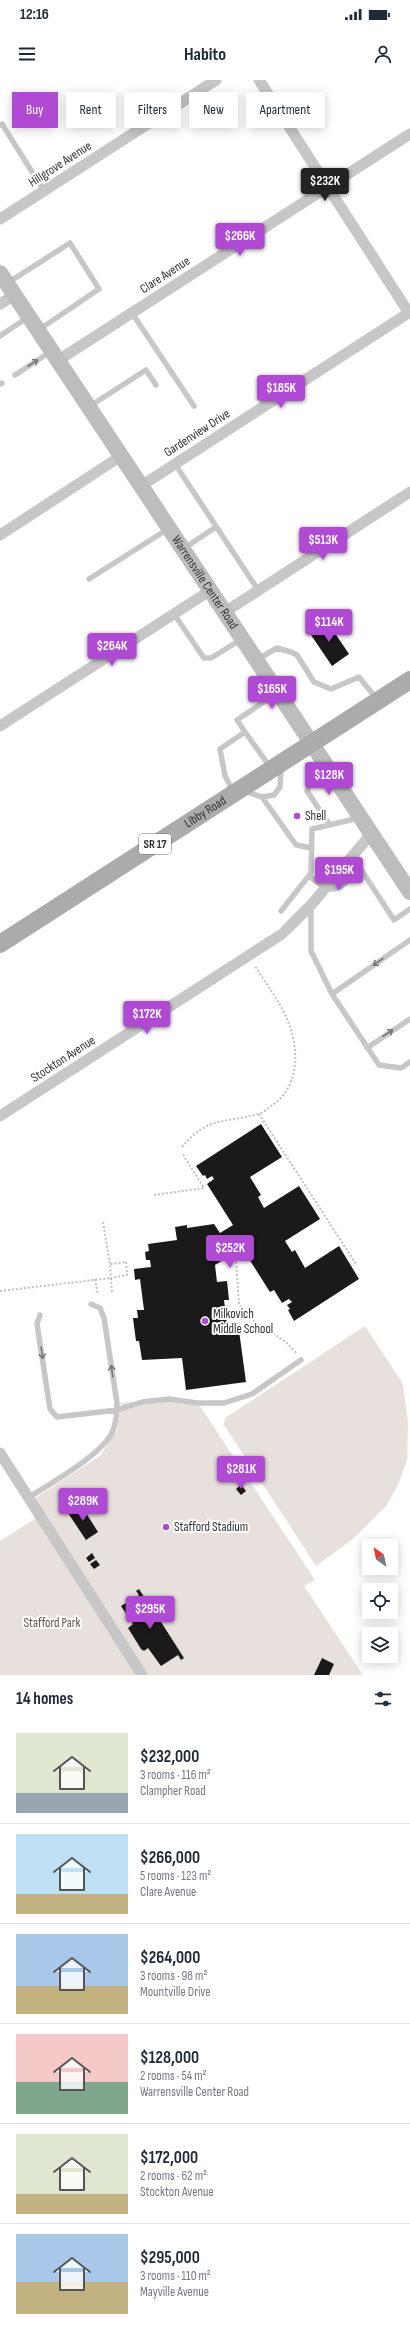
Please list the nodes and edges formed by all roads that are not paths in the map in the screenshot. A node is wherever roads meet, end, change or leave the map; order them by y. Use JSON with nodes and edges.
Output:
{"nodes":[{"id":1,"x":216,"y":80,"type":"edge"},
{"id":2,"x":259,"y":80,"type":"edge"},
{"id":3,"x":1,"y":125,"type":"edge"},
{"id":4,"x":410,"y":134,"type":"edge"},
{"id":5,"x":328,"y":186,"type":"junction"},
{"id":6,"x":44,"y":190,"type":"junction"},
{"id":7,"x":0,"y":219,"type":"edge"},
{"id":8,"x":7,"y":284,"type":"edge"},
{"id":9,"x":0,"y":304,"type":"edge"},
{"id":10,"x":132,"y":313,"type":"junction"},
{"id":11,"x":409,"y":313,"type":"edge"},
{"id":12,"x":28,"y":317,"type":"junction"},
{"id":13,"x":37,"y":331,"type":"junction"},
{"id":14,"x":0,"y":336,"type":"edge"},
{"id":15,"x":54,"y":356,"type":"junction"},
{"id":16,"x":15,"y":375,"type":"dead end"},
{"id":17,"x":156,"y":384,"type":"dead end"},
{"id":18,"x":194,"y":406,"type":"dead end"},
{"id":19,"x":88,"y":407,"type":"junction"},
{"id":20,"x":121,"y":456,"type":"junction"},
{"id":21,"x":175,"y":464,"type":"junction"},
{"id":22,"x":141,"y":486,"type":"junction"},
{"id":23,"x":410,"y":492,"type":"edge"},
{"id":24,"x":216,"y":527,"type":"junction"},
{"id":25,"x":169,"y":528,"type":"junction"},
{"id":26,"x":0,"y":535,"type":"edge"},
{"id":27,"x":183,"y":549,"type":"junction"},
{"id":28,"x":89,"y":579,"type":"dead end"},
{"id":29,"x":210,"y":590,"type":"junction"},
{"id":30,"x":258,"y":590,"type":"junction"},
{"id":31,"x":225,"y":612,"type":"junction"},
{"id":32,"x":174,"y":614,"type":"junction"},
{"id":33,"x":242,"y":639,"type":"junction"},
{"id":34,"x":256,"y":660,"type":"junction"},
{"id":35,"x":410,"y":680,"type":"edge"},
{"id":36,"x":278,"y":693,"type":"junction"},
{"id":37,"x":378,"y":700,"type":"junction"},
{"id":38,"x":0,"y":726,"type":"edge"},
{"id":39,"x":245,"y":732,"type":"junction"},
{"id":40,"x":310,"y":744,"type":"junction"},
{"id":41,"x":276,"y":766,"type":"junction"},
{"id":42,"x":327,"y":767,"type":"junction"},
{"id":43,"x":237,"y":791,"type":"junction"},
{"id":44,"x":262,"y":797,"type":"junction"},
{"id":45,"x":361,"y":818,"type":"junction"},
{"id":46,"x":330,"y":824,"type":"junction"},
{"id":47,"x":371,"y":834,"type":"junction"},
{"id":48,"x":312,"y":848,"type":"junction"},
{"id":49,"x":309,"y":876,"type":"junction"},
{"id":50,"x":325,"y":889,"type":"junction"},
{"id":51,"x":410,"y":892,"type":"edge"},
{"id":52,"x":311,"y":905,"type":"junction"},
{"id":53,"x":410,"y":909,"type":"edge"},
{"id":54,"x":281,"y":911,"type":"dead end"},
{"id":55,"x":410,"y":940,"type":"edge"},
{"id":56,"x":0,"y":944,"type":"edge"},
{"id":57,"x":332,"y":994,"type":"junction"},
{"id":58,"x":410,"y":1019,"type":"edge"},
{"id":59,"x":367,"y":1048,"type":"junction"},
{"id":60,"x":410,"y":1062,"type":"edge"},
{"id":61,"x":0,"y":1116,"type":"edge"},
{"id":62,"x":91,"y":1304,"type":"dead end"},
{"id":63,"x":40,"y":1315,"type":"dead end"},
{"id":64,"x":301,"y":1360,"type":"road end"},
{"id":65,"x":117,"y":1410,"type":"junction"},
{"id":66,"x":0,"y":1453,"type":"edge"},
{"id":67,"x":28,"y":1498,"type":"junction"},
{"id":68,"x":142,"y":1675,"type":"edge"}],
"edges":[{"from":1,"to":6,"type":"street","name":"Hillgrove Avenue"},
{"from":2,"to":5,"type":"street"},
{"from":3,"to":6,"type":"lane"},
{"from":4,"to":5,"type":"street","name":"Clare Avenue"},
{"from":5,"to":10,"type":"street","name":"Clare Avenue"},
{"from":5,"to":11,"type":"street"},
{"from":6,"to":7,"type":"street","name":"Hillgrove Avenue"},
{"from":8,"to":9,"type":"street"},
{"from":8,"to":12,"type":"main road","name":"Warrensville Center Road"},
{"from":8,"to":13,"type":"lane"},
{"from":10,"to":15,"type":"street","name":"Clare Avenue"},
{"from":10,"to":18,"type":"lane"},
{"from":11,"to":21,"type":"street","name":"Gardenview Drive"},
{"from":12,"to":13,"type":"main road","name":"Warrensville Center Road"},
{"from":12,"to":14,"type":"lane"},
{"from":13,"to":15,"type":"main road","name":"Warrensville Center Road"},
{"from":16,"to":15,"type":"lane","one_way":true},
{"from":15,"to":19,"type":"main road","name":"Warrensville Center Road"},
{"from":17,"to":19,"type":"lane"},
{"from":19,"to":20,"type":"main road","name":"Warrensville Center Road"},
{"from":20,"to":22,"type":"main road","name":"Warrensville Center Road"},
{"from":20,"to":26,"type":"street"},
{"from":21,"to":22,"type":"street","name":"Gardenview Drive"},
{"from":21,"to":24,"type":"lane"},
{"from":22,"to":25,"type":"main road","name":"Warrensville Center Road"},
{"from":23,"to":30,"type":"street"},
{"from":24,"to":27,"type":"lane"},
{"from":24,"to":30,"type":"lane"},
{"from":25,"to":27,"type":"main road","name":"Warrensville Center Road"},
{"from":25,"to":28,"type":"lane"},
{"from":27,"to":29,"type":"main road","name":"Warrensville Center Road"},
{"from":29,"to":31,"type":"main road","name":"Warrensville Center Road"},
{"from":29,"to":32,"type":"street"},
{"from":30,"to":31,"type":"street"},
{"from":31,"to":33,"type":"main road","name":"Warrensville Center Road"},
{"from":32,"to":33,"type":"lane"},
{"from":32,"to":38,"type":"street"},
{"from":33,"to":34,"type":"main road","name":"Warrensville Center Road"},
{"from":34,"to":36,"type":"main road","name":"Warrensville Center Road"},
{"from":34,"to":37,"type":"lane"},
{"from":35,"to":37,"type":"main road","name":"Libby Road","number":"SR 17"},
{"from":36,"to":39,"type":"lane"},
{"from":36,"to":40,"type":"main road","name":"Warrensville Center Road"},
{"from":37,"to":40,"type":"main road","name":"Libby Road","number":"SR 17"},
{"from":39,"to":41,"type":"lane"},
{"from":39,"to":43,"type":"lane"},
{"from":40,"to":41,"type":"main road","name":"Libby Road","number":"SR 17"},
{"from":40,"to":42,"type":"main road","name":"Warrensville Center Road"},
{"from":41,"to":43,"type":"main road","name":"Libby Road","number":"SR 17"},
{"from":41,"to":44,"type":"lane"},
{"from":42,"to":45,"type":"main road","name":"Warrensville Center Road"},
{"from":42,"to":46,"type":"lane"},
{"from":43,"to":44,"type":"lane"},
{"from":43,"to":56,"type":"main road","name":"Libby Road","number":"SR 17"},
{"from":44,"to":48,"type":"lane"},
{"from":45,"to":46,"type":"lane"},
{"from":45,"to":47,"type":"main road","name":"Warrensville Center Road"},
{"from":46,"to":48,"type":"lane"},
{"from":47,"to":50,"type":"street","name":"Stockton Avenue"},
{"from":47,"to":51,"type":"main road","name":"Warrensville Center Road"},
{"from":48,"to":49,"type":"lane"},
{"from":49,"to":50,"type":"lane"},
{"from":49,"to":54,"type":"lane"},
{"from":50,"to":52,"type":"street","name":"Stockton Avenue"},
{"from":50,"to":53,"type":"lane"},
{"from":52,"to":57,"type":"lane"},
{"from":52,"to":61,"type":"street","name":"Stockton Avenue"},
{"from":55,"to":57,"type":"lane","one_way":true},
{"from":57,"to":59,"type":"lane"},
{"from":59,"to":58,"type":"lane","one_way":true},
{"from":59,"to":60,"type":"lane"},
{"from":65,"to":62,"type":"lane","one_way":true},
{"from":63,"to":65,"type":"lane","one_way":true},
{"from":64,"to":65,"type":"lane"},
{"from":65,"to":67,"type":"lane"},
{"from":66,"to":67,"type":"street"},
{"from":67,"to":68,"type":"street"}]}
